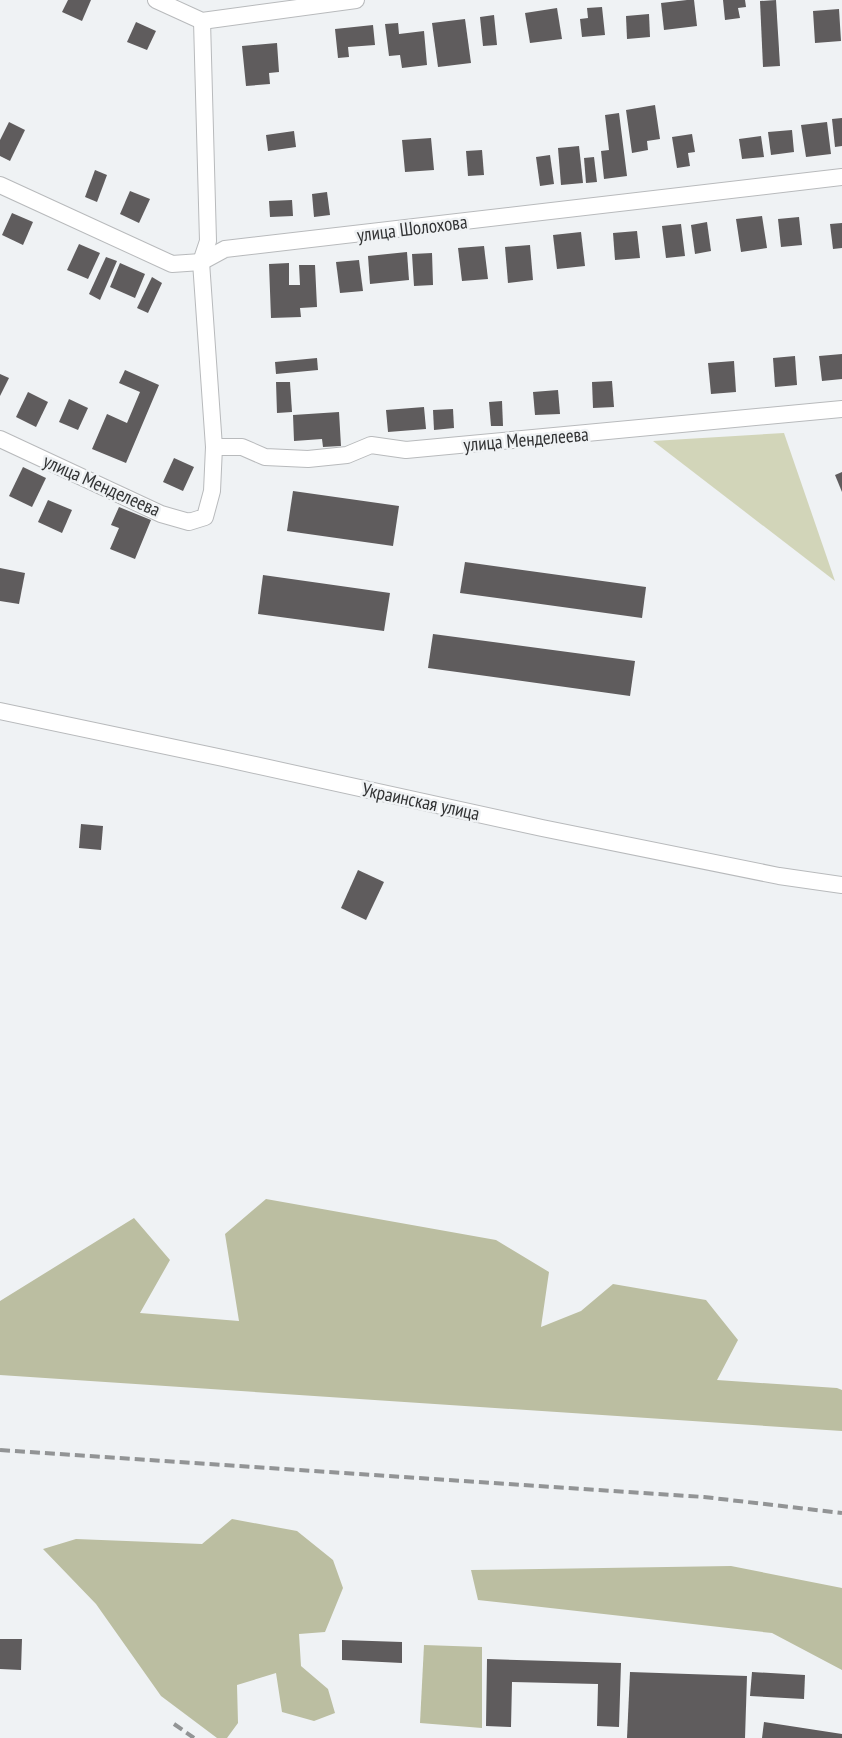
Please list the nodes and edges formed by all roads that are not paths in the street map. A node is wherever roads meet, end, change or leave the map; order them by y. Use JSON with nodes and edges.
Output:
{"nodes":[{"id":1,"x":156,"y":0,"type":"edge"},
{"id":2,"x":356,"y":0,"type":"edge"},
{"id":3,"x":202,"y":21,"type":"junction"},
{"id":4,"x":842,"y":177,"type":"edge"},
{"id":5,"x":0,"y":186,"type":"edge"},
{"id":6,"x":201,"y":262,"type":"junction"},
{"id":7,"x":842,"y":409,"type":"edge"},
{"id":8,"x":0,"y":439,"type":"edge"},
{"id":9,"x":214,"y":447,"type":"junction"},
{"id":10,"x":0,"y":711,"type":"edge"},
{"id":11,"x":842,"y":885,"type":"edge"}],
"edges":[{"from":1,"to":3,"type":"street"},
{"from":2,"to":3,"type":"street"},
{"from":3,"to":6,"type":"street"},
{"from":4,"to":6,"type":"street","name":"улица Шолохова"},
{"from":5,"to":6,"type":"street","name":"улица Шолохова"},
{"from":6,"to":9,"type":"street"},
{"from":7,"to":9,"type":"street","name":"улица Менделеева"},
{"from":8,"to":9,"type":"street","name":"улица Менделеева"},
{"from":10,"to":11,"type":"street","name":"Украинская улица"}]}
